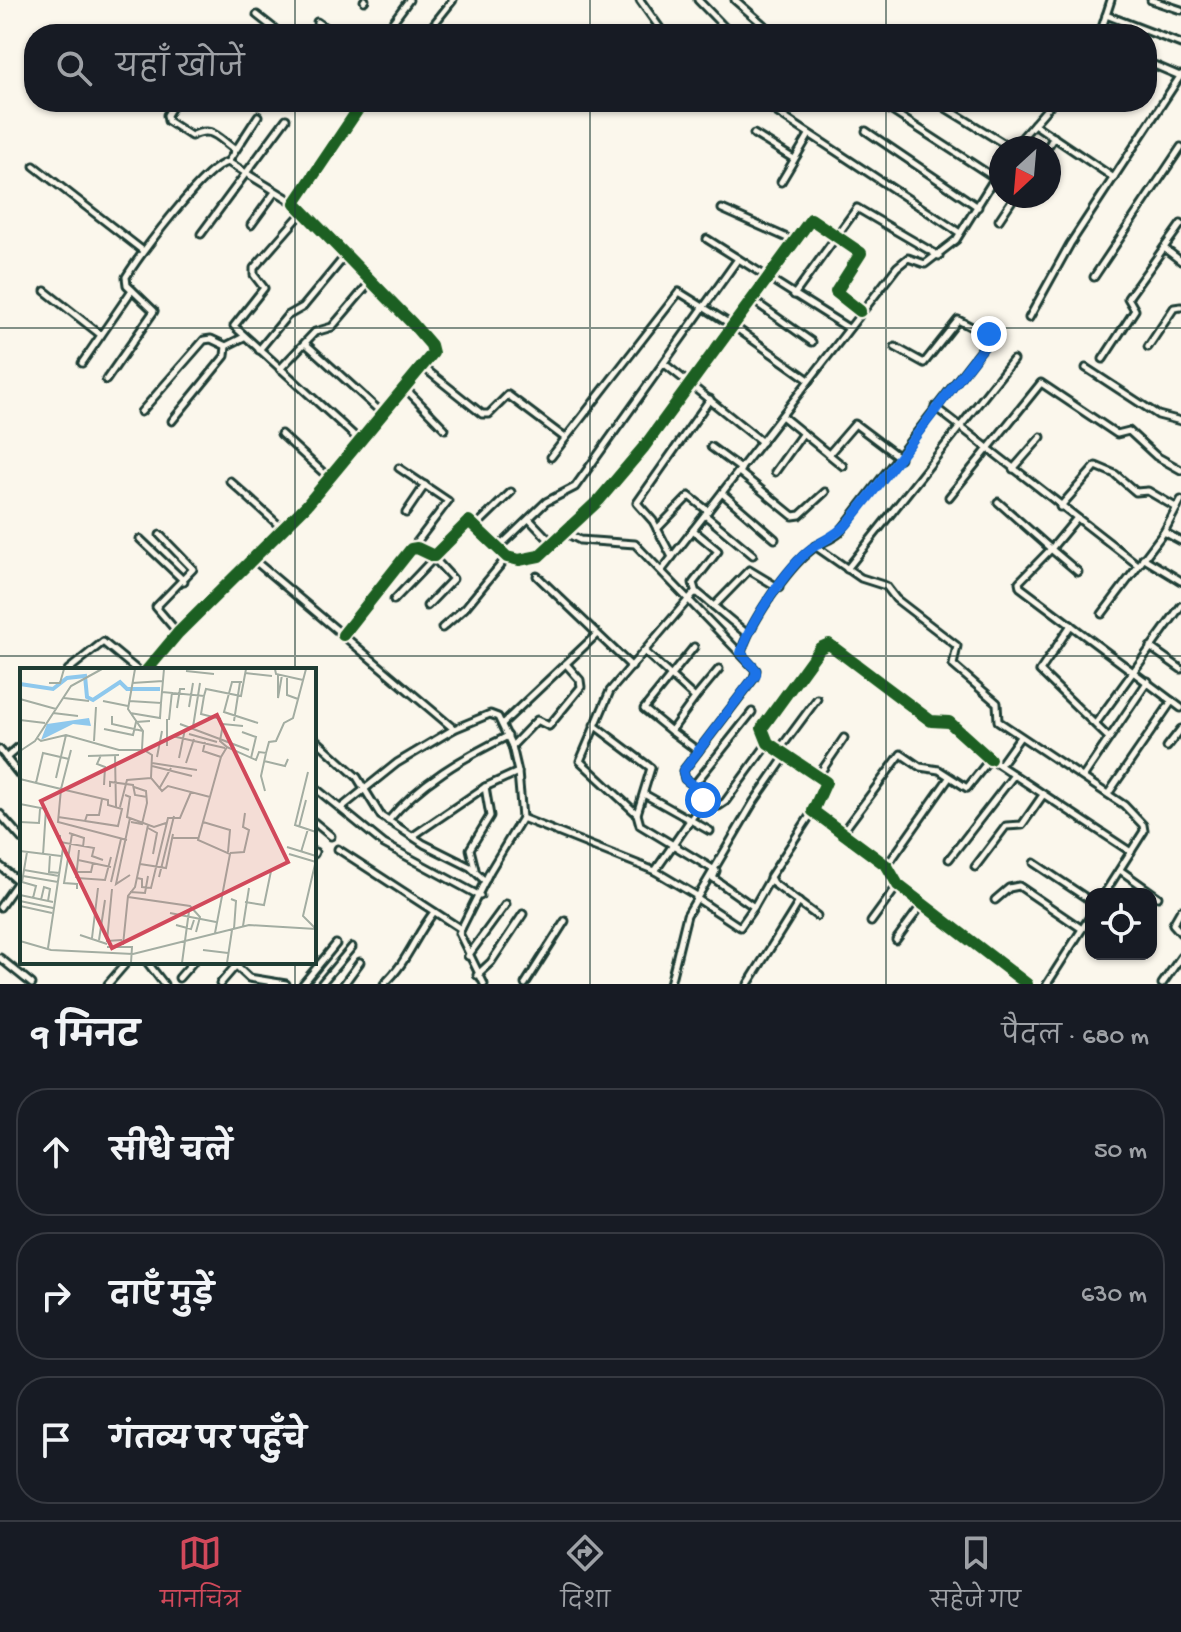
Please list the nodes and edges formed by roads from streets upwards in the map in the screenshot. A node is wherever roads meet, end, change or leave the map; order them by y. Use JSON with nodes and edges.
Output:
{"nodes":[{"id":1,"x":409,"y":0,"type":"edge"},
{"id":2,"x":453,"y":0,"type":"edge"},
{"id":3,"x":640,"y":0,"type":"edge"},
{"id":4,"x":698,"y":0,"type":"edge"},
{"id":5,"x":735,"y":0,"type":"edge"},
{"id":6,"x":1111,"y":0,"type":"edge"},
{"id":7,"x":1151,"y":0,"type":"edge"},
{"id":8,"x":1181,"y":10,"type":"edge"},
{"id":9,"x":257,"y":15,"type":"dead end"},
{"id":10,"x":1106,"y":15,"type":"junction"},
{"id":11,"x":317,"y":22,"type":"dead end"},
{"id":12,"x":268,"y":24,"type":"edge"},
{"id":13,"x":320,"y":24,"type":"edge"},
{"id":14,"x":391,"y":24,"type":"edge"},
{"id":15,"x":434,"y":24,"type":"edge"},
{"id":16,"x":657,"y":24,"type":"edge"},
{"id":17,"x":721,"y":24,"type":"edge"},
{"id":18,"x":763,"y":24,"type":"edge"},
{"id":19,"x":1103,"y":24,"type":"edge"},
{"id":20,"x":1129,"y":24,"type":"edge"},
{"id":21,"x":1157,"y":35,"type":"edge"},
{"id":22,"x":1181,"y":44,"type":"edge"},
{"id":23,"x":1157,"y":66,"type":"edge"},
{"id":24,"x":1181,"y":76,"type":"edge"},
{"id":25,"x":169,"y":112,"type":"edge"},
{"id":26,"x":356,"y":112,"type":"edge"},
{"id":27,"x":776,"y":112,"type":"edge"},
{"id":28,"x":893,"y":112,"type":"edge"},
{"id":29,"x":953,"y":112,"type":"edge"},
{"id":30,"x":1044,"y":112,"type":"edge"},
{"id":31,"x":258,"y":116,"type":"dead end"},
{"id":32,"x":286,"y":119,"type":"dead end"},
{"id":33,"x":1034,"y":124,"type":"junction"},
{"id":34,"x":866,"y":131,"type":"dead end"},
{"id":35,"x":754,"y":134,"type":"dead end"},
{"id":36,"x":809,"y":135,"type":"junction"},
{"id":37,"x":992,"y":136,"type":"edge"},
{"id":38,"x":1023,"y":136,"type":"edge"},
{"id":39,"x":1052,"y":136,"type":"edge"},
{"id":40,"x":1061,"y":142,"type":"edge"},
{"id":41,"x":1181,"y":147,"type":"edge"},
{"id":42,"x":234,"y":149,"type":"junction"},
{"id":43,"x":794,"y":159,"type":"junction"},
{"id":44,"x":228,"y":162,"type":"junction"},
{"id":45,"x":34,"y":166,"type":"dead end"},
{"id":46,"x":989,"y":174,"type":"edge"},
{"id":47,"x":248,"y":175,"type":"junction"},
{"id":48,"x":1114,"y":178,"type":"junction"},
{"id":49,"x":781,"y":182,"type":"dead end"},
{"id":50,"x":989,"y":188,"type":"edge"},
{"id":51,"x":275,"y":192,"type":"junction"},
{"id":52,"x":295,"y":203,"type":"junction"},
{"id":53,"x":978,"y":207,"type":"junction"},
{"id":54,"x":1007,"y":208,"type":"edge"},
{"id":55,"x":722,"y":209,"type":"dead end"},
{"id":56,"x":302,"y":213,"type":"junction"},
{"id":57,"x":999,"y":220,"type":"dead end"},
{"id":58,"x":1181,"y":224,"type":"edge"},
{"id":59,"x":251,"y":225,"type":"dead end"},
{"id":60,"x":960,"y":233,"type":"junction"},
{"id":61,"x":201,"y":234,"type":"dead end"},
{"id":62,"x":839,"y":236,"type":"junction"},
{"id":63,"x":707,"y":239,"type":"dead end"},
{"id":64,"x":794,"y":241,"type":"junction"},
{"id":65,"x":1164,"y":248,"type":"junction"},
{"id":66,"x":142,"y":250,"type":"junction"},
{"id":67,"x":346,"y":254,"type":"junction"},
{"id":68,"x":939,"y":256,"type":"junction"},
{"id":69,"x":738,"y":259,"type":"junction"},
{"id":70,"x":1181,"y":261,"type":"edge"},
{"id":71,"x":1094,"y":277,"type":"dead end"},
{"id":72,"x":769,"y":279,"type":"junction"},
{"id":73,"x":372,"y":280,"type":"junction"},
{"id":74,"x":132,"y":290,"type":"junction"},
{"id":75,"x":45,"y":291,"type":"dead end"},
{"id":76,"x":794,"y":295,"type":"junction"},
{"id":77,"x":754,"y":301,"type":"junction"},
{"id":78,"x":707,"y":307,"type":"junction"},
{"id":79,"x":1181,"y":307,"type":"edge"},
{"id":80,"x":860,"y":311,"type":"junction"},
{"id":81,"x":1029,"y":318,"type":"dead end"},
{"id":82,"x":735,"y":327,"type":"junction"},
{"id":83,"x":848,"y":328,"type":"junction"},
{"id":84,"x":101,"y":336,"type":"junction"},
{"id":85,"x":244,"y":337,"type":"junction"},
{"id":86,"x":812,"y":342,"type":"dead end"},
{"id":87,"x":305,"y":343,"type":"junction"},
{"id":88,"x":226,"y":346,"type":"junction"},
{"id":89,"x":895,"y":347,"type":"dead end"},
{"id":90,"x":1148,"y":347,"type":"dead end"},
{"id":91,"x":259,"y":350,"type":"junction"},
{"id":92,"x":1103,"y":359,"type":"dead end"},
{"id":93,"x":1013,"y":360,"type":"dead end"},
{"id":94,"x":82,"y":363,"type":"dead end"},
{"id":95,"x":666,"y":365,"type":"junction"},
{"id":96,"x":423,"y":366,"type":"junction"},
{"id":97,"x":1086,"y":368,"type":"dead end"},
{"id":98,"x":280,"y":369,"type":"junction"},
{"id":99,"x":106,"y":380,"type":"dead end"},
{"id":100,"x":809,"y":380,"type":"junction"},
{"id":101,"x":692,"y":385,"type":"junction"},
{"id":102,"x":405,"y":388,"type":"junction"},
{"id":103,"x":710,"y":399,"type":"junction"},
{"id":104,"x":935,"y":407,"type":"junction"},
{"id":105,"x":141,"y":412,"type":"dead end"},
{"id":106,"x":382,"y":413,"type":"junction"},
{"id":107,"x":782,"y":416,"type":"junction"},
{"id":108,"x":172,"y":421,"type":"dead end"},
{"id":109,"x":1181,"y":421,"type":"edge"},
{"id":110,"x":961,"y":428,"type":"junction"},
{"id":111,"x":445,"y":429,"type":"dead end"},
{"id":112,"x":803,"y":433,"type":"junction"},
{"id":113,"x":281,"y":434,"type":"dead end"},
{"id":114,"x":1041,"y":437,"type":"dead end"},
{"id":115,"x":565,"y":438,"type":"junction"},
{"id":116,"x":359,"y":440,"type":"junction"},
{"id":117,"x":762,"y":442,"type":"junction"},
{"id":118,"x":711,"y":447,"type":"dead end"},
{"id":119,"x":986,"y":448,"type":"junction"},
{"id":120,"x":829,"y":454,"type":"junction"},
{"id":121,"x":551,"y":457,"type":"dead end"},
{"id":122,"x":900,"y":458,"type":"junction"},
{"id":123,"x":843,"y":466,"type":"dead end"},
{"id":124,"x":399,"y":468,"type":"dead end"},
{"id":125,"x":740,"y":470,"type":"junction"},
{"id":126,"x":1013,"y":470,"type":"junction"},
{"id":127,"x":1181,"y":470,"type":"edge"},
{"id":128,"x":775,"y":472,"type":"dead end"},
{"id":129,"x":328,"y":477,"type":"junction"},
{"id":130,"x":230,"y":481,"type":"dead end"},
{"id":131,"x":425,"y":485,"type":"junction"},
{"id":132,"x":511,"y":492,"type":"dead end"},
{"id":133,"x":825,"y":492,"type":"dead end"},
{"id":134,"x":722,"y":493,"type":"junction"},
{"id":135,"x":949,"y":497,"type":"dead end"},
{"id":136,"x":1181,"y":500,"type":"edge"},
{"id":137,"x":998,"y":502,"type":"dead end"},
{"id":138,"x":1060,"y":507,"type":"junction"},
{"id":139,"x":1177,"y":508,"type":"junction"},
{"id":140,"x":406,"y":513,"type":"dead end"},
{"id":141,"x":706,"y":513,"type":"junction"},
{"id":142,"x":529,"y":519,"type":"junction"},
{"id":143,"x":1076,"y":519,"type":"junction"},
{"id":144,"x":476,"y":526,"type":"junction"},
{"id":145,"x":657,"y":529,"type":"junction"},
{"id":146,"x":284,"y":530,"type":"junction"},
{"id":147,"x":693,"y":530,"type":"junction"},
{"id":148,"x":564,"y":532,"type":"junction"},
{"id":149,"x":1164,"y":532,"type":"junction"},
{"id":150,"x":160,"y":535,"type":"dead end"},
{"id":151,"x":140,"y":539,"type":"dead end"},
{"id":152,"x":775,"y":539,"type":"dead end"},
{"id":153,"x":1181,"y":541,"type":"edge"},
{"id":154,"x":552,"y":543,"type":"junction"},
{"id":155,"x":815,"y":546,"type":"junction"},
{"id":156,"x":414,"y":547,"type":"junction"},
{"id":157,"x":498,"y":548,"type":"junction"},
{"id":158,"x":1051,"y":549,"type":"junction"},
{"id":159,"x":753,"y":555,"type":"dead end"},
{"id":160,"x":433,"y":557,"type":"junction"},
{"id":161,"x":507,"y":557,"type":"junction"},
{"id":162,"x":672,"y":557,"type":"junction"},
{"id":163,"x":1143,"y":558,"type":"junction"},
{"id":164,"x":254,"y":560,"type":"junction"},
{"id":165,"x":1138,"y":565,"type":"junction"},
{"id":166,"x":846,"y":569,"type":"junction"},
{"id":167,"x":662,"y":570,"type":"junction"},
{"id":168,"x":1078,"y":572,"type":"dead end"},
{"id":169,"x":537,"y":576,"type":"dead end"},
{"id":170,"x":184,"y":581,"type":"junction"},
{"id":171,"x":1181,"y":581,"type":"edge"},
{"id":172,"x":779,"y":588,"type":"junction"},
{"id":173,"x":696,"y":593,"type":"junction"},
{"id":174,"x":689,"y":599,"type":"junction"},
{"id":175,"x":394,"y":600,"type":"dead end"},
{"id":176,"x":427,"y":606,"type":"dead end"},
{"id":177,"x":714,"y":606,"type":"junction"},
{"id":178,"x":1180,"y":609,"type":"edge"},
{"id":179,"x":1102,"y":614,"type":"dead end"},
{"id":180,"x":1071,"y":625,"type":"junction"},
{"id":181,"x":442,"y":628,"type":"dead end"},
{"id":182,"x":178,"y":633,"type":"junction"},
{"id":183,"x":746,"y":633,"type":"junction"},
{"id":184,"x":343,"y":635,"type":"junction"},
{"id":185,"x":596,"y":635,"type":"junction"},
{"id":186,"x":694,"y":647,"type":"dead end"},
{"id":187,"x":1150,"y":647,"type":"junction"},
{"id":188,"x":645,"y":652,"type":"junction"},
{"id":189,"x":741,"y":653,"type":"junction"},
{"id":190,"x":566,"y":664,"type":"junction"},
{"id":191,"x":632,"y":667,"type":"junction"},
{"id":192,"x":70,"y":668,"type":"edge"},
{"id":193,"x":135,"y":668,"type":"edge"},
{"id":194,"x":149,"y":668,"type":"edge"},
{"id":195,"x":719,"y":669,"type":"dead end"},
{"id":196,"x":1134,"y":669,"type":"junction"},
{"id":197,"x":1181,"y":669,"type":"edge"},
{"id":198,"x":671,"y":675,"type":"junction"},
{"id":199,"x":1148,"y":681,"type":"junction"},
{"id":200,"x":695,"y":698,"type":"junction"},
{"id":201,"x":817,"y":699,"type":"dead end"},
{"id":202,"x":1172,"y":701,"type":"junction"},
{"id":203,"x":1181,"y":708,"type":"edge"},
{"id":204,"x":752,"y":712,"type":"dead end"},
{"id":205,"x":1096,"y":723,"type":"junction"},
{"id":206,"x":502,"y":724,"type":"junction"},
{"id":207,"x":594,"y":725,"type":"junction"},
{"id":208,"x":454,"y":729,"type":"junction"},
{"id":209,"x":1181,"y":729,"type":"edge"},
{"id":210,"x":671,"y":731,"type":"junction"},
{"id":211,"x":508,"y":736,"type":"junction"},
{"id":212,"x":1020,"y":737,"type":"junction"},
{"id":213,"x":844,"y":738,"type":"dead end"},
{"id":214,"x":1109,"y":738,"type":"junction"},
{"id":215,"x":316,"y":740,"type":"edge"},
{"id":216,"x":768,"y":743,"type":"junction"},
{"id":217,"x":20,"y":746,"type":"edge"},
{"id":218,"x":512,"y":746,"type":"junction"},
{"id":219,"x":1167,"y":747,"type":"dead end"},
{"id":220,"x":780,"y":749,"type":"junction"},
{"id":221,"x":0,"y":750,"type":"edge"},
{"id":222,"x":698,"y":751,"type":"junction"},
{"id":223,"x":787,"y":754,"type":"junction"},
{"id":224,"x":6,"y":758,"type":"junction"},
{"id":225,"x":990,"y":759,"type":"junction"},
{"id":226,"x":1000,"y":765,"type":"junction"},
{"id":227,"x":518,"y":772,"type":"junction"},
{"id":228,"x":1014,"y":775,"type":"junction"},
{"id":229,"x":20,"y":776,"type":"edge"},
{"id":230,"x":818,"y":776,"type":"junction"},
{"id":231,"x":1083,"y":777,"type":"junction"},
{"id":232,"x":949,"y":778,"type":"junction"},
{"id":233,"x":694,"y":785,"type":"junction"},
{"id":234,"x":485,"y":787,"type":"junction"},
{"id":235,"x":363,"y":788,"type":"junction"},
{"id":236,"x":316,"y":789,"type":"edge"},
{"id":237,"x":644,"y":794,"type":"junction"},
{"id":238,"x":1108,"y":794,"type":"junction"},
{"id":239,"x":1043,"y":795,"type":"junction"},
{"id":240,"x":707,"y":796,"type":"junction"},
{"id":241,"x":341,"y":808,"type":"junction"},
{"id":242,"x":813,"y":811,"type":"junction"},
{"id":243,"x":0,"y":814,"type":"edge"},
{"id":244,"x":637,"y":814,"type":"junction"},
{"id":245,"x":522,"y":818,"type":"junction"},
{"id":246,"x":388,"y":821,"type":"junction"},
{"id":247,"x":691,"y":821,"type":"junction"},
{"id":248,"x":316,"y":824,"type":"edge"},
{"id":249,"x":710,"y":831,"type":"dead end"},
{"id":250,"x":842,"y":833,"type":"junction"},
{"id":251,"x":331,"y":836,"type":"dead end"},
{"id":252,"x":413,"y":836,"type":"junction"},
{"id":253,"x":20,"y":837,"type":"edge"},
{"id":254,"x":674,"y":846,"type":"junction"},
{"id":255,"x":338,"y":849,"type":"dead end"},
{"id":256,"x":1131,"y":852,"type":"junction"},
{"id":257,"x":949,"y":859,"type":"dead end"},
{"id":258,"x":1034,"y":863,"type":"dead end"},
{"id":259,"x":0,"y":866,"type":"edge"},
{"id":260,"x":887,"y":866,"type":"junction"},
{"id":261,"x":975,"y":867,"type":"dead end"},
{"id":262,"x":713,"y":868,"type":"junction"},
{"id":263,"x":475,"y":870,"type":"junction"},
{"id":264,"x":1120,"y":870,"type":"junction"},
{"id":265,"x":655,"y":871,"type":"junction"},
{"id":266,"x":20,"y":878,"type":"edge"},
{"id":267,"x":770,"y":879,"type":"junction"},
{"id":268,"x":485,"y":881,"type":"junction"},
{"id":269,"x":898,"y":885,"type":"junction"},
{"id":270,"x":1108,"y":888,"type":"edge"},
{"id":271,"x":480,"y":896,"type":"junction"},
{"id":272,"x":697,"y":897,"type":"junction"},
{"id":273,"x":1085,"y":897,"type":"edge"},
{"id":274,"x":1158,"y":897,"type":"dead end"},
{"id":275,"x":995,"y":900,"type":"dead end"},
{"id":276,"x":799,"y":902,"type":"junction"},
{"id":277,"x":923,"y":903,"type":"junction"},
{"id":278,"x":506,"y":904,"type":"dead end"},
{"id":279,"x":0,"y":907,"type":"edge"},
{"id":280,"x":754,"y":907,"type":"junction"},
{"id":281,"x":1181,"y":910,"type":"edge"},
{"id":282,"x":434,"y":912,"type":"junction"},
{"id":283,"x":523,"y":914,"type":"dead end"},
{"id":284,"x":817,"y":916,"type":"dead end"},
{"id":285,"x":565,"y":921,"type":"dead end"},
{"id":286,"x":871,"y":922,"type":"dead end"},
{"id":287,"x":1085,"y":924,"type":"edge"},
{"id":288,"x":461,"y":929,"type":"junction"},
{"id":289,"x":1082,"y":929,"type":"junction"},
{"id":290,"x":1181,"y":933,"type":"edge"},
{"id":291,"x":896,"y":940,"type":"dead end"},
{"id":292,"x":336,"y":944,"type":"dead end"},
{"id":293,"x":352,"y":947,"type":"dead end"},
{"id":294,"x":468,"y":956,"type":"junction"},
{"id":295,"x":1181,"y":957,"type":"edge"},
{"id":296,"x":0,"y":958,"type":"edge"},
{"id":297,"x":360,"y":962,"type":"dead end"},
{"id":298,"x":124,"y":964,"type":"edge"},
{"id":299,"x":148,"y":964,"type":"edge"},
{"id":300,"x":191,"y":964,"type":"edge"},
{"id":301,"x":234,"y":964,"type":"edge"},
{"id":302,"x":236,"y":964,"type":"edge"},
{"id":303,"x":477,"y":975,"type":"junction"},
{"id":304,"x":179,"y":978,"type":"dead end"},
{"id":305,"x":161,"y":983,"type":"edge"},
{"id":306,"x":32,"y":984,"type":"edge"},
{"id":307,"x":108,"y":984,"type":"edge"},
{"id":308,"x":220,"y":984,"type":"edge"},
{"id":309,"x":286,"y":984,"type":"edge"},
{"id":310,"x":303,"y":984,"type":"edge"},
{"id":311,"x":321,"y":984,"type":"edge"},
{"id":312,"x":344,"y":984,"type":"edge"},
{"id":313,"x":384,"y":984,"type":"edge"},
{"id":314,"x":484,"y":984,"type":"edge"},
{"id":315,"x":525,"y":984,"type":"edge"},
{"id":316,"x":670,"y":984,"type":"edge"},
{"id":317,"x":748,"y":984,"type":"edge"},
{"id":318,"x":1027,"y":984,"type":"edge"},
{"id":319,"x":1047,"y":984,"type":"edge"},
{"id":320,"x":1162,"y":984,"type":"edge"}],
"edges":[{"from":1,"to":14,"type":"street"},
{"from":2,"to":15,"type":"street"},
{"from":3,"to":16,"type":"street"},
{"from":4,"to":17,"type":"street"},
{"from":5,"to":18,"type":"street"},
{"from":6,"to":10,"type":"street"},
{"from":7,"to":8,"type":"street"},
{"from":9,"to":12,"type":"street"},
{"from":10,"to":19,"type":"street"},
{"from":10,"to":20,"type":"street"},
{"from":11,"to":13,"type":"street"},
{"from":21,"to":22,"type":"street"},
{"from":23,"to":24,"type":"street"},
{"from":24,"to":48,"type":"street"},
{"from":25,"to":42,"type":"street"},
{"from":26,"to":52,"type":"street"},
{"from":27,"to":36,"type":"street"},
{"from":28,"to":46,"type":"street"},
{"from":29,"to":37,"type":"street"},
{"from":30,"to":33,"type":"street"},
{"from":31,"to":42,"type":"street"},
{"from":32,"to":47,"type":"street"},
{"from":33,"to":38,"type":"street"},
{"from":33,"to":39,"type":"street"},
{"from":34,"to":53,"type":"street"},
{"from":35,"to":43,"type":"street"},
{"from":36,"to":43,"type":"street"},
{"from":36,"to":60,"type":"street"},
{"from":40,"to":48,"type":"street"},
{"from":41,"to":71,"type":"street"},
{"from":42,"to":44,"type":"street"},
{"from":43,"to":49,"type":"street"},
{"from":44,"to":47,"type":"street"},
{"from":44,"to":66,"type":"street"},
{"from":45,"to":66,"type":"street"},
{"from":47,"to":51,"type":"street"},
{"from":47,"to":61,"type":"street"},
{"from":48,"to":81,"type":"street"},
{"from":50,"to":53,"type":"street"},
{"from":51,"to":52,"type":"street"},
{"from":51,"to":59,"type":"street"},
{"from":52,"to":56,"type":"street"},
{"from":53,"to":60,"type":"street"},
{"from":54,"to":57,"type":"street"},
{"from":55,"to":64,"type":"street"},
{"from":56,"to":67,"type":"street"},
{"from":56,"to":85,"type":"street"},
{"from":58,"to":65,"type":"street"},
{"from":60,"to":68,"type":"street"},
{"from":62,"to":64,"type":"street"},
{"from":62,"to":68,"type":"street"},
{"from":62,"to":76,"type":"street"},
{"from":62,"to":80,"type":"street"},
{"from":63,"to":69,"type":"street"},
{"from":64,"to":72,"type":"street"},
{"from":65,"to":70,"type":"street"},
{"from":65,"to":92,"type":"street"},
{"from":66,"to":74,"type":"street"},
{"from":67,"to":73,"type":"street"},
{"from":67,"to":91,"type":"street"},
{"from":68,"to":80,"type":"street"},
{"from":69,"to":72,"type":"street"},
{"from":69,"to":78,"type":"street"},
{"from":72,"to":76,"type":"street"},
{"from":72,"to":77,"type":"street"},
{"from":73,"to":87,"type":"street"},
{"from":73,"to":96,"type":"street"},
{"from":74,"to":84,"type":"street"},
{"from":74,"to":99,"type":"street"},
{"from":75,"to":84,"type":"street"},
{"from":76,"to":83,"type":"street"},
{"from":77,"to":82,"type":"street"},
{"from":77,"to":86,"type":"street"},
{"from":78,"to":82,"type":"street"},
{"from":78,"to":95,"type":"street"},
{"from":78,"to":115,"type":"street"},
{"from":79,"to":90,"type":"street"},
{"from":80,"to":83,"type":"street"},
{"from":82,"to":100,"type":"street"},
{"from":82,"to":101,"type":"street"},
{"from":83,"to":100,"type":"street"},
{"from":84,"to":94,"type":"street"},
{"from":85,"to":88,"type":"street"},
{"from":85,"to":91,"type":"street"},
{"from":87,"to":98,"type":"street"},
{"from":87,"to":106,"type":"street"},
{"from":88,"to":105,"type":"street"},
{"from":88,"to":108,"type":"street"},
{"from":89,"to":104,"type":"street"},
{"from":91,"to":98,"type":"street"},
{"from":93,"to":110,"type":"street"},
{"from":95,"to":101,"type":"street"},
{"from":95,"to":142,"type":"street"},
{"from":96,"to":102,"type":"street"},
{"from":96,"to":115,"type":"street"},
{"from":97,"to":109,"type":"street"},
{"from":98,"to":116,"type":"street"},
{"from":100,"to":107,"type":"street"},
{"from":101,"to":103,"type":"street"},
{"from":101,"to":148,"type":"street"},
{"from":102,"to":106,"type":"street"},
{"from":102,"to":111,"type":"street"},
{"from":103,"to":117,"type":"street"},
{"from":103,"to":145,"type":"street"},
{"from":104,"to":110,"type":"street"},
{"from":104,"to":122,"type":"street"},
{"from":106,"to":116,"type":"street"},
{"from":107,"to":112,"type":"street"},
{"from":107,"to":117,"type":"street"},
{"from":110,"to":119,"type":"street"},
{"from":110,"to":166,"type":"street"},
{"from":112,"to":120,"type":"street"},
{"from":112,"to":128,"type":"street"},
{"from":113,"to":129,"type":"street"},
{"from":114,"to":126,"type":"street"},
{"from":115,"to":121,"type":"street"},
{"from":116,"to":129,"type":"street"},
{"from":117,"to":125,"type":"street"},
{"from":118,"to":125,"type":"street"},
{"from":119,"to":126,"type":"street"},
{"from":119,"to":127,"type":"street"},
{"from":119,"to":135,"type":"street"},
{"from":120,"to":122,"type":"street"},
{"from":120,"to":123,"type":"street"},
{"from":122,"to":155,"type":"street"},
{"from":124,"to":131,"type":"street"},
{"from":125,"to":133,"type":"street"},
{"from":125,"to":134,"type":"street"},
{"from":126,"to":138,"type":"street"},
{"from":129,"to":146,"type":"street"},
{"from":130,"to":146,"type":"street"},
{"from":131,"to":140,"type":"street"},
{"from":131,"to":156,"type":"street"},
{"from":132,"to":144,"type":"street"},
{"from":134,"to":141,"type":"street"},
{"from":134,"to":152,"type":"street"},
{"from":136,"to":139,"type":"street"},
{"from":137,"to":158,"type":"street"},
{"from":138,"to":139,"type":"street"},
{"from":138,"to":143,"type":"street"},
{"from":139,"to":149,"type":"street"},
{"from":141,"to":145,"type":"street"},
{"from":141,"to":147,"type":"street"},
{"from":141,"to":159,"type":"street"},
{"from":142,"to":154,"type":"street"},
{"from":142,"to":157,"type":"street"},
{"from":143,"to":158,"type":"street"},
{"from":143,"to":165,"type":"street"},
{"from":144,"to":157,"type":"street"},
{"from":144,"to":160,"type":"street"},
{"from":145,"to":162,"type":"street"},
{"from":146,"to":164,"type":"street"},
{"from":147,"to":162,"type":"street"},
{"from":147,"to":173,"type":"street"},
{"from":148,"to":154,"type":"street"},
{"from":148,"to":167,"type":"street"},
{"from":149,"to":153,"type":"street"},
{"from":149,"to":163,"type":"street"},
{"from":150,"to":170,"type":"street"},
{"from":151,"to":170,"type":"street"},
{"from":154,"to":161,"type":"street"},
{"from":155,"to":166,"type":"street"},
{"from":155,"to":172,"type":"street"},
{"from":156,"to":160,"type":"street"},
{"from":156,"to":184,"type":"street"},
{"from":157,"to":161,"type":"street"},
{"from":158,"to":168,"type":"street"},
{"from":158,"to":180,"type":"street"},
{"from":160,"to":175,"type":"street"},
{"from":160,"to":176,"type":"street"},
{"from":161,"to":181,"type":"street"},
{"from":162,"to":167,"type":"street"},
{"from":163,"to":165,"type":"street"},
{"from":163,"to":171,"type":"street"},
{"from":164,"to":182,"type":"street"},
{"from":164,"to":184,"type":"street"},
{"from":165,"to":179,"type":"street"},
{"from":166,"to":212,"type":"street"},
{"from":167,"to":174,"type":"street"},
{"from":169,"to":185,"type":"street"},
{"from":170,"to":182,"type":"street"},
{"from":172,"to":177,"type":"street"},
{"from":172,"to":183,"type":"street"},
{"from":173,"to":174,"type":"street"},
{"from":173,"to":177,"type":"street"},
{"from":174,"to":188,"type":"street"},
{"from":174,"to":189,"type":"street"},
{"from":177,"to":183,"type":"street"},
{"from":178,"to":187,"type":"street"},
{"from":180,"to":196,"type":"street"},
{"from":180,"to":205,"type":"street"},
{"from":182,"to":194,"type":"street"},
{"from":183,"to":189,"type":"street"},
{"from":184,"to":208,"type":"street"},
{"from":185,"to":190,"type":"street"},
{"from":185,"to":191,"type":"street"},
{"from":186,"to":198,"type":"street"},
{"from":187,"to":196,"type":"street"},
{"from":187,"to":197,"type":"street"},
{"from":188,"to":191,"type":"street"},
{"from":188,"to":198,"type":"street"},
{"from":189,"to":222,"type":"street"},
{"from":190,"to":206,"type":"street"},
{"from":190,"to":218,"type":"street"},
{"from":191,"to":207,"type":"street"},
{"from":192,"to":193,"type":"street"},
{"from":195,"to":200,"type":"street"},
{"from":196,"to":199,"type":"street"},
{"from":196,"to":205,"type":"street"},
{"from":198,"to":200,"type":"street"},
{"from":198,"to":210,"type":"street"},
{"from":199,"to":202,"type":"street"},
{"from":199,"to":214,"type":"street"},
{"from":200,"to":210,"type":"street"},
{"from":201,"to":220,"type":"street"},
{"from":202,"to":203,"type":"street"},
{"from":202,"to":238,"type":"street"},
{"from":204,"to":233,"type":"street"},
{"from":205,"to":214,"type":"street"},
{"from":206,"to":208,"type":"street"},
{"from":206,"to":211,"type":"street"},
{"from":207,"to":237,"type":"street"},
{"from":207,"to":244,"type":"street"},
{"from":208,"to":235,"type":"street"},
{"from":209,"to":219,"type":"street"},
{"from":210,"to":222,"type":"street"},
{"from":211,"to":218,"type":"street"},
{"from":211,"to":246,"type":"street"},
{"from":212,"to":226,"type":"street"},
{"from":212,"to":231,"type":"street"},
{"from":213,"to":230,"type":"street"},
{"from":214,"to":231,"type":"street"},
{"from":215,"to":235,"type":"street"},
{"from":216,"to":220,"type":"street"},
{"from":216,"to":225,"type":"street"},
{"from":216,"to":240,"type":"street"},
{"from":217,"to":224,"type":"street"},
{"from":218,"to":227,"type":"street"},
{"from":220,"to":223,"type":"street"},
{"from":221,"to":224,"type":"street"},
{"from":222,"to":233,"type":"street"},
{"from":223,"to":230,"type":"street"},
{"from":223,"to":262,"type":"street"},
{"from":224,"to":229,"type":"street"},
{"from":225,"to":226,"type":"street"},
{"from":225,"to":232,"type":"street"},
{"from":226,"to":228,"type":"street"},
{"from":227,"to":234,"type":"street"},
{"from":227,"to":245,"type":"street"},
{"from":228,"to":239,"type":"street"},
{"from":228,"to":257,"type":"street"},
{"from":230,"to":242,"type":"street"},
{"from":231,"to":238,"type":"street"},
{"from":232,"to":250,"type":"street"},
{"from":232,"to":260,"type":"street"},
{"from":233,"to":240,"type":"street"},
{"from":234,"to":252,"type":"street"},
{"from":234,"to":263,"type":"street"},
{"from":235,"to":241,"type":"street"},
{"from":235,"to":246,"type":"street"},
{"from":236,"to":241,"type":"street"},
{"from":237,"to":244,"type":"street"},
{"from":237,"to":247,"type":"street"},
{"from":238,"to":256,"type":"street"},
{"from":239,"to":256,"type":"street"},
{"from":239,"to":261,"type":"street"},
{"from":240,"to":247,"type":"street"},
{"from":241,"to":271,"type":"street"},
{"from":242,"to":250,"type":"street"},
{"from":242,"to":267,"type":"street"},
{"from":243,"to":253,"type":"street"},
{"from":244,"to":254,"type":"street"},
{"from":245,"to":265,"type":"street"},
{"from":245,"to":268,"type":"street"},
{"from":246,"to":252,"type":"street"},
{"from":247,"to":249,"type":"street"},
{"from":247,"to":254,"type":"street"},
{"from":248,"to":251,"type":"street"},
{"from":250,"to":260,"type":"street"},
{"from":252,"to":263,"type":"street"},
{"from":254,"to":262,"type":"street"},
{"from":254,"to":265,"type":"street"},
{"from":255,"to":282,"type":"street"},
{"from":256,"to":264,"type":"street"},
{"from":258,"to":273,"type":"street"},
{"from":259,"to":266,"type":"street"},
{"from":260,"to":269,"type":"street"},
{"from":262,"to":272,"type":"street"},
{"from":262,"to":280,"type":"street"},
{"from":263,"to":268,"type":"street"},
{"from":264,"to":270,"type":"street"},
{"from":264,"to":274,"type":"street"},
{"from":265,"to":272,"type":"street"},
{"from":266,"to":279,"type":"street"},
{"from":267,"to":276,"type":"street"},
{"from":267,"to":280,"type":"street"},
{"from":268,"to":271,"type":"street"},
{"from":269,"to":277,"type":"street"},
{"from":269,"to":286,"type":"street"},
{"from":271,"to":288,"type":"street"},
{"from":272,"to":280,"type":"street"},
{"from":272,"to":316,"type":"street"},
{"from":275,"to":289,"type":"street"},
{"from":276,"to":284,"type":"street"},
{"from":276,"to":317,"type":"street"},
{"from":277,"to":291,"type":"street"},
{"from":277,"to":318,"type":"street"},
{"from":278,"to":294,"type":"street"},
{"from":281,"to":290,"type":"street"},
{"from":282,"to":288,"type":"street"},
{"from":282,"to":313,"type":"street"},
{"from":283,"to":303,"type":"street"},
{"from":285,"to":315,"type":"street"},
{"from":287,"to":289,"type":"street"},
{"from":288,"to":294,"type":"street"},
{"from":289,"to":319,"type":"street"},
{"from":292,"to":310,"type":"street"},
{"from":293,"to":311,"type":"street"},
{"from":294,"to":303,"type":"street"},
{"from":295,"to":320,"type":"street"},
{"from":296,"to":306,"type":"street"},
{"from":297,"to":312,"type":"street"},
{"from":298,"to":307,"type":"street"},
{"from":299,"to":305,"type":"street"},
{"from":300,"to":304,"type":"street"},
{"from":301,"to":308,"type":"street"},
{"from":302,"to":309,"type":"street"},
{"from":303,"to":314,"type":"street"}]}
